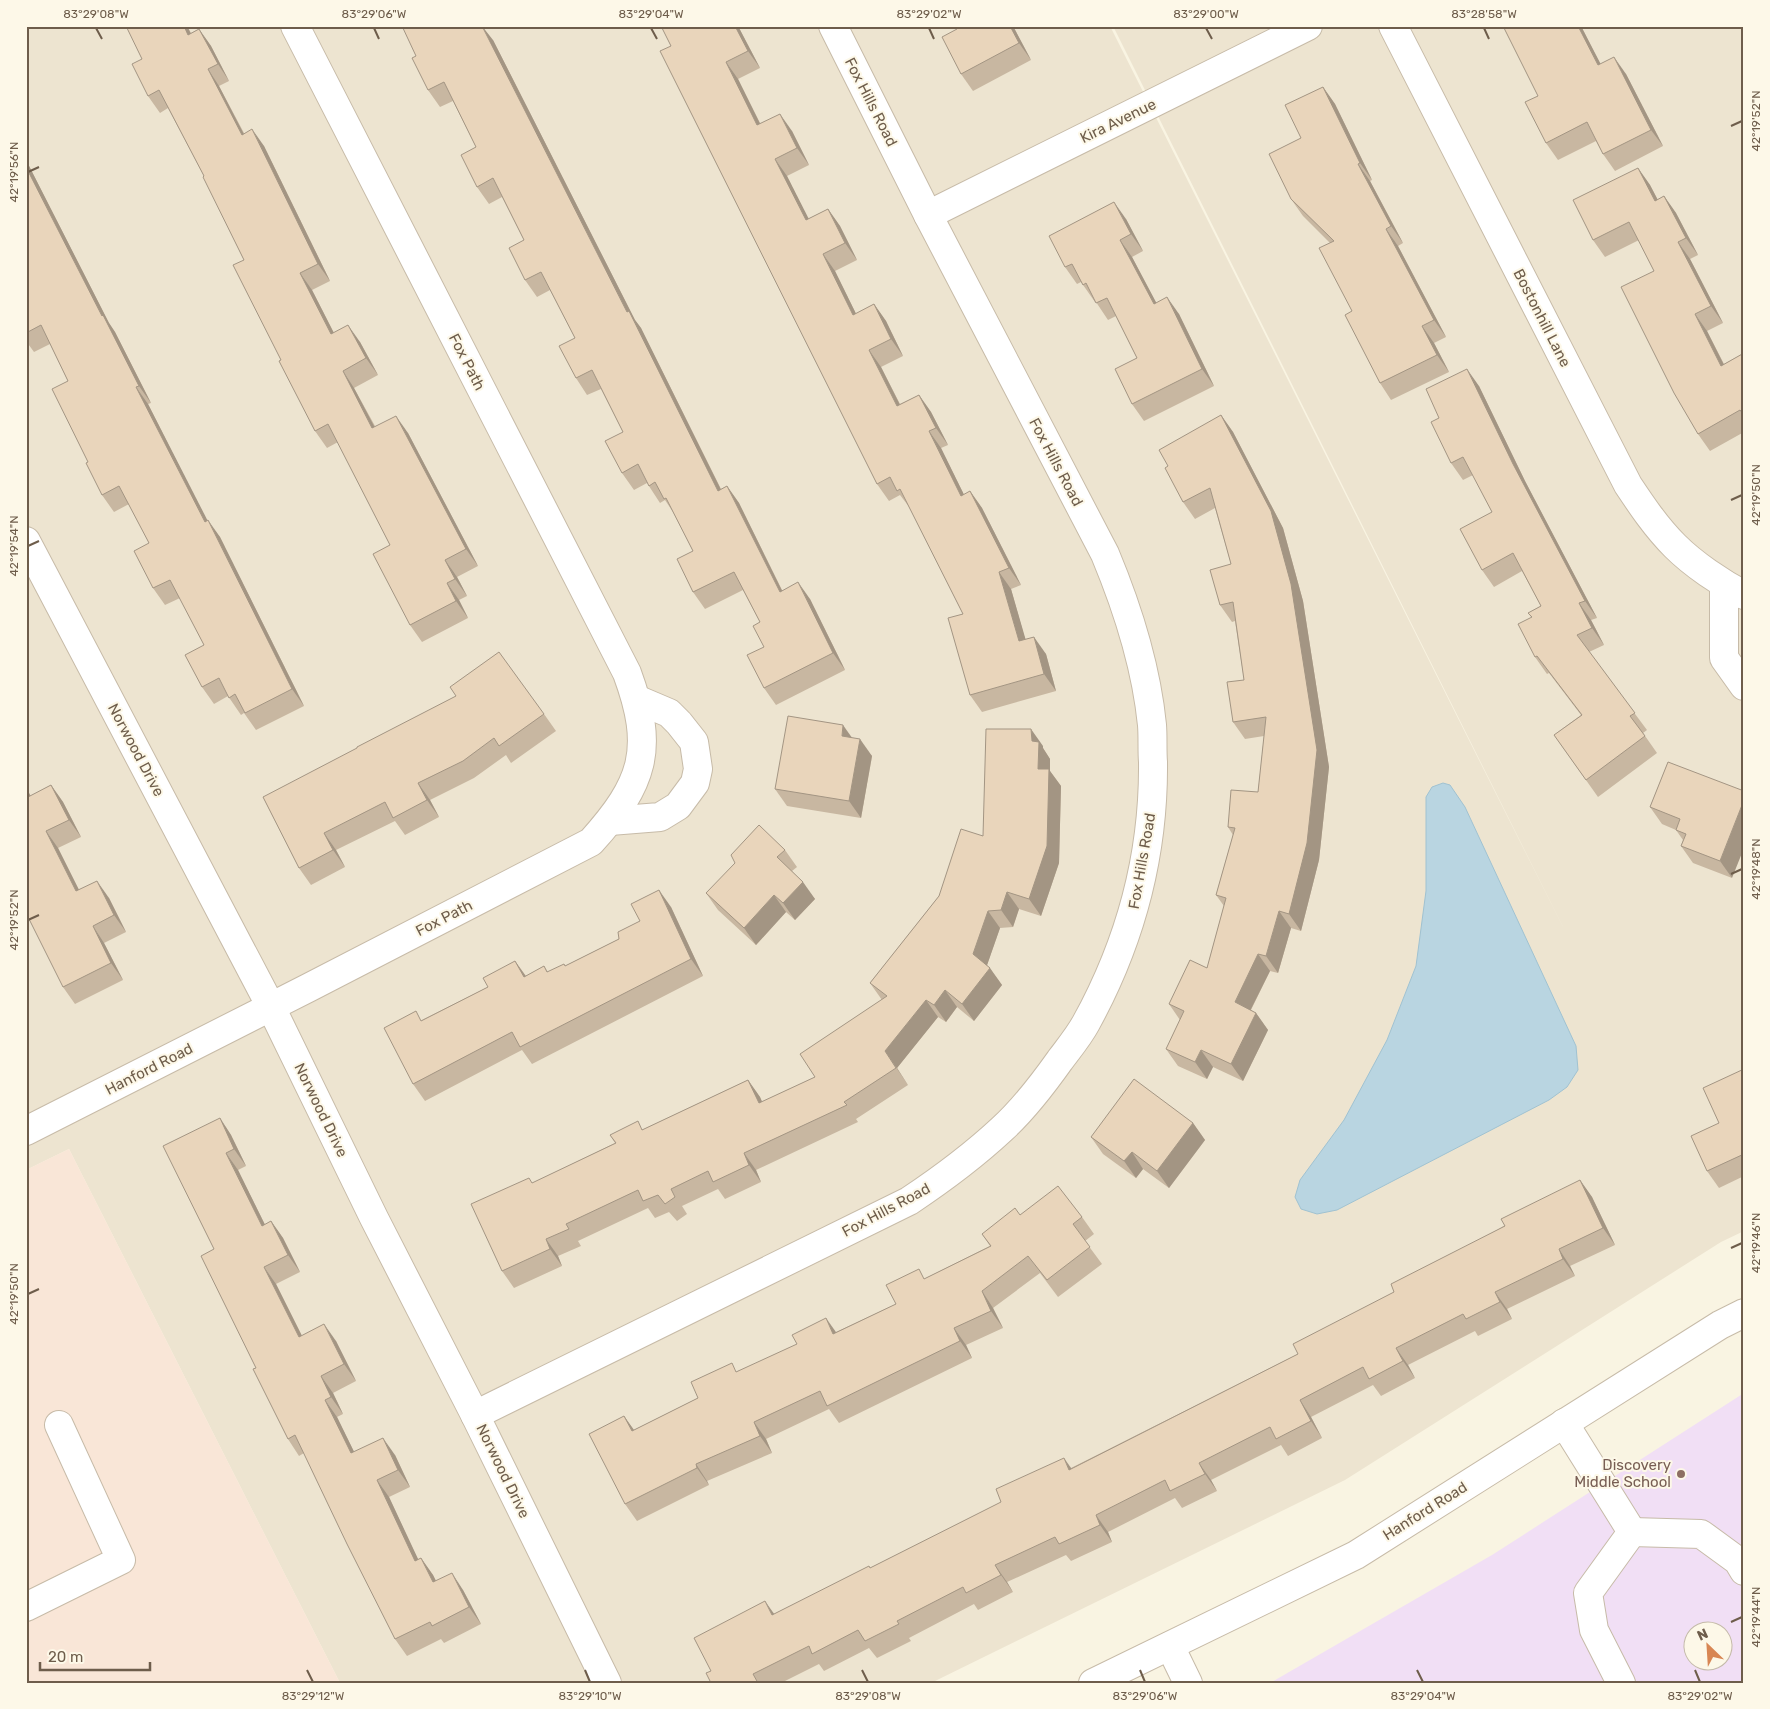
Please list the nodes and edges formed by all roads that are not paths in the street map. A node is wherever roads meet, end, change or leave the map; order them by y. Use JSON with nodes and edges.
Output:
{"nodes":[{"id":1,"x":295,"y":26,"type":"edge"},
{"id":2,"x":832,"y":26,"type":"edge"},
{"id":3,"x":1308,"y":26,"type":"edge"},
{"id":4,"x":1392,"y":26,"type":"edge"},
{"id":5,"x":928,"y":215,"type":"junction"},
{"id":6,"x":26,"y":541,"type":"edge"},
{"id":7,"x":1734,"y":590,"type":"edge"},
{"id":8,"x":1744,"y":686,"type":"edge"},
{"id":9,"x":636,"y":698,"type":"junction"},
{"id":10,"x":610,"y":821,"type":"junction"},
{"id":11,"x":271,"y":1007,"type":"junction"},
{"id":12,"x":26,"y":1130,"type":"edge"},
{"id":13,"x":1744,"y":1313,"type":"edge"},
{"id":14,"x":475,"y":1415,"type":"junction"},
{"id":15,"x":1564,"y":1423,"type":"junction"},
{"id":16,"x":59,"y":1425,"type":"dead end"},
{"id":17,"x":1632,"y":1532,"type":"junction"},
{"id":18,"x":1744,"y":1571,"type":"edge"},
{"id":19,"x":26,"y":1607,"type":"edge"},
{"id":20,"x":1170,"y":1646,"type":"junction"},
{"id":21,"x":607,"y":1683,"type":"edge"},
{"id":22,"x":1093,"y":1683,"type":"edge"},
{"id":23,"x":1188,"y":1683,"type":"edge"},
{"id":24,"x":1621,"y":1683,"type":"edge"}],
"edges":[{"from":1,"to":9,"type":"street","name":"Fox Path"},
{"from":2,"to":5,"type":"street","name":"Fox Hills Road"},
{"from":3,"to":5,"type":"street","name":"Kira Avenue"},
{"from":4,"to":7,"type":"street","name":"Bostonhill Lane"},
{"from":5,"to":14,"type":"street","name":"Fox Hills Road"},
{"from":6,"to":11,"type":"street","name":"Norwood Drive"},
{"from":7,"to":8,"type":"street","name":"Bostonhill Lane"},
{"from":9,"to":10,"type":"street","name":"Fox Path"},
{"from":9,"to":10,"type":"street"},
{"from":10,"to":11,"type":"street","name":"Fox Path"},
{"from":11,"to":12,"type":"street","name":"Hanford Road"},
{"from":11,"to":14,"type":"street","name":"Norwood Drive"},
{"from":13,"to":15,"type":"street","name":"Hanford Road"},
{"from":14,"to":21,"type":"street","name":"Norwood Drive"},
{"from":15,"to":17,"type":"street"},
{"from":15,"to":20,"type":"street","name":"Hanford Road"},
{"from":16,"to":19,"type":"street"},
{"from":17,"to":18,"type":"street"},
{"from":17,"to":24,"type":"street"},
{"from":20,"to":22,"type":"street","name":"Hanford Road"},
{"from":20,"to":23,"type":"street"}]}
